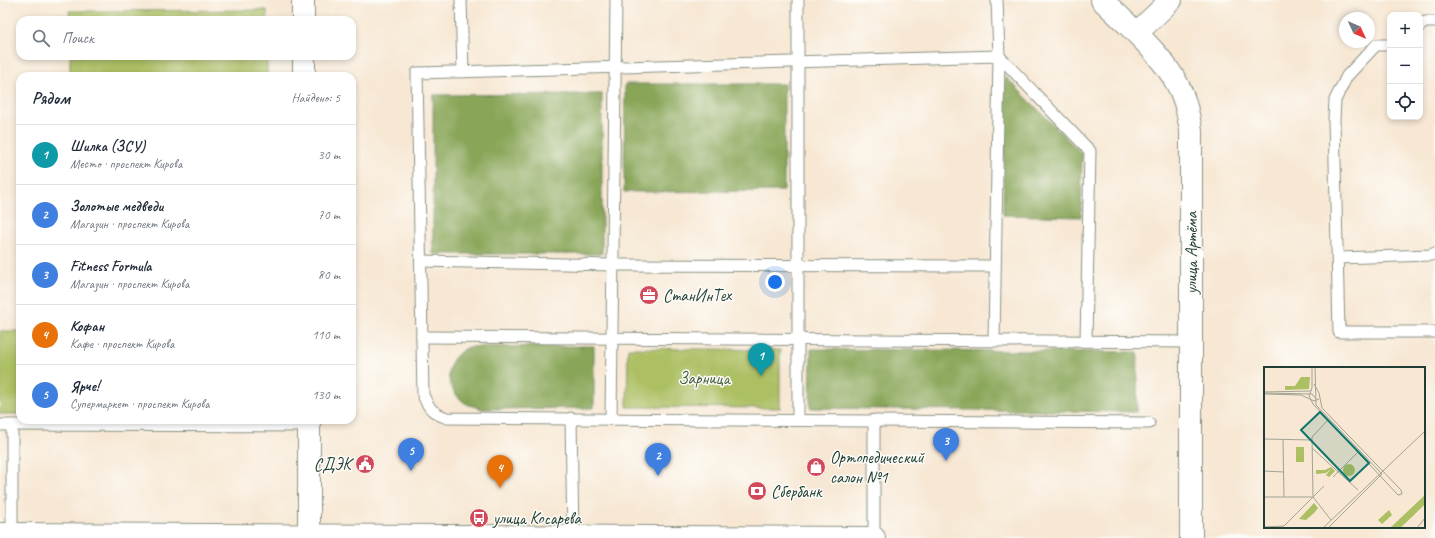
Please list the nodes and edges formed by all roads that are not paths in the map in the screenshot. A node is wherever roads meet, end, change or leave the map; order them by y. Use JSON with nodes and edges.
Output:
{"nodes":[{"id":1,"x":303,"y":0,"type":"edge"},
{"id":2,"x":461,"y":0,"type":"edge"},
{"id":3,"x":616,"y":0,"type":"edge"},
{"id":4,"x":798,"y":0,"type":"edge"},
{"id":5,"x":998,"y":0,"type":"edge"},
{"id":6,"x":1102,"y":0,"type":"edge"},
{"id":7,"x":1171,"y":0,"type":"edge"},
{"id":8,"x":303,"y":16,"type":"edge"},
{"id":9,"x":1435,"y":22,"type":"edge"},
{"id":10,"x":1423,"y":24,"type":"edge"},
{"id":11,"x":1137,"y":33,"type":"junction"},
{"id":12,"x":1387,"y":45,"type":"edge"},
{"id":13,"x":999,"y":56,"type":"junction"},
{"id":14,"x":304,"y":60,"type":"edge"},
{"id":15,"x":798,"y":62,"type":"junction"},
{"id":16,"x":615,"y":68,"type":"junction"},
{"id":17,"x":304,"y":72,"type":"edge"},
{"id":18,"x":463,"y":72,"type":"junction"},
{"id":19,"x":1435,"y":253,"type":"edge"},
{"id":20,"x":1338,"y":258,"type":"junction"},
{"id":21,"x":421,"y":261,"type":"junction"},
{"id":22,"x":613,"y":265,"type":"junction"},
{"id":23,"x":798,"y":265,"type":"junction"},
{"id":24,"x":995,"y":266,"type":"junction"},
{"id":25,"x":1435,"y":332,"type":"edge"},
{"id":26,"x":422,"y":337,"type":"junction"},
{"id":27,"x":612,"y":338,"type":"junction"},
{"id":28,"x":798,"y":340,"type":"junction"},
{"id":29,"x":994,"y":341,"type":"junction"},
{"id":30,"x":1086,"y":341,"type":"junction"},
{"id":31,"x":1191,"y":342,"type":"junction"},
{"id":32,"x":571,"y":418,"type":"junction"},
{"id":33,"x":611,"y":419,"type":"junction"},
{"id":34,"x":798,"y":420,"type":"junction"},
{"id":35,"x":874,"y":420,"type":"junction"},
{"id":36,"x":1149,"y":423,"type":"dead end"},
{"id":37,"x":38,"y":424,"type":"edge"},
{"id":38,"x":309,"y":424,"type":"edge"},
{"id":39,"x":0,"y":425,"type":"edge"},
{"id":40,"x":12,"y":425,"type":"junction"},
{"id":41,"x":6,"y":534,"type":"edge"},
{"id":42,"x":309,"y":535,"type":"junction"},
{"id":43,"x":564,"y":537,"type":"edge"},
{"id":44,"x":682,"y":538,"type":"edge"},
{"id":45,"x":874,"y":538,"type":"edge"},
{"id":46,"x":1191,"y":538,"type":"edge"}],
"edges":[{"from":1,"to":8,"type":"main road"},
{"from":2,"to":18,"type":"lane"},
{"from":3,"to":16,"type":"lane"},
{"from":4,"to":15,"type":"lane"},
{"from":5,"to":13,"type":"lane"},
{"from":6,"to":11,"type":"main road","name":"улица Артёма"},
{"from":7,"to":11,"type":"main road"},
{"from":9,"to":10,"type":"lane"},
{"from":11,"to":31,"type":"main road","name":"улица Артёма"},
{"from":12,"to":20,"type":"lane"},
{"from":13,"to":15,"type":"lane"},
{"from":13,"to":24,"type":"lane"},
{"from":13,"to":30,"type":"lane"},
{"from":14,"to":17,"type":"main road"},
{"from":15,"to":16,"type":"lane"},
{"from":15,"to":23,"type":"lane"},
{"from":16,"to":18,"type":"lane"},
{"from":16,"to":22,"type":"lane"},
{"from":18,"to":21,"type":"lane"},
{"from":19,"to":20,"type":"lane"},
{"from":20,"to":25,"type":"lane"},
{"from":21,"to":22,"type":"lane"},
{"from":21,"to":26,"type":"lane"},
{"from":22,"to":23,"type":"lane"},
{"from":22,"to":27,"type":"lane"},
{"from":23,"to":24,"type":"lane"},
{"from":23,"to":28,"type":"lane"},
{"from":24,"to":29,"type":"lane"},
{"from":26,"to":27,"type":"lane"},
{"from":26,"to":32,"type":"lane"},
{"from":27,"to":28,"type":"lane"},
{"from":27,"to":33,"type":"lane"},
{"from":28,"to":29,"type":"lane"},
{"from":28,"to":34,"type":"lane"},
{"from":29,"to":30,"type":"lane"},
{"from":30,"to":31,"type":"lane"},
{"from":31,"to":46,"type":"main road","name":"улица Артёма"},
{"from":32,"to":33,"type":"lane"},
{"from":32,"to":43,"type":"lane"},
{"from":33,"to":34,"type":"lane"},
{"from":34,"to":35,"type":"lane"},
{"from":35,"to":36,"type":"lane"},
{"from":35,"to":45,"type":"lane"},
{"from":37,"to":40,"type":"lane"},
{"from":38,"to":42,"type":"main road"},
{"from":39,"to":40,"type":"lane"},
{"from":40,"to":41,"type":"lane"},
{"from":41,"to":42,"type":"main road"},
{"from":42,"to":43,"type":"main road"},
{"from":43,"to":44,"type":"main road"},
{"from":44,"to":45,"type":"main road"}]}
